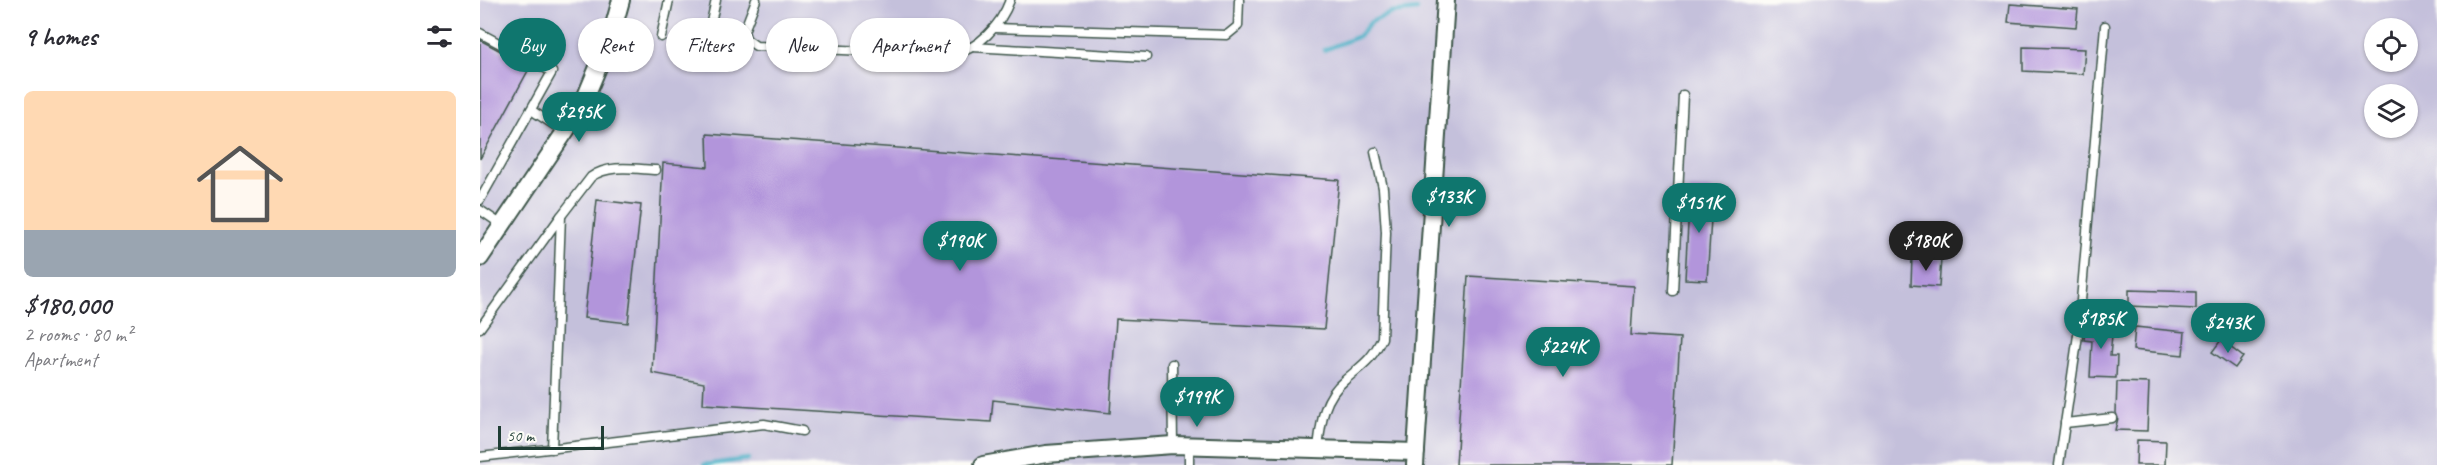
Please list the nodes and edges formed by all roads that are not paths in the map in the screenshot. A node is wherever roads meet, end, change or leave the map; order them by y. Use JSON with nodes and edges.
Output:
{"nodes":[{"id":1,"x":621,"y":0,"type":"edge"},
{"id":2,"x":669,"y":0,"type":"edge"},
{"id":3,"x":717,"y":0,"type":"edge"},
{"id":4,"x":756,"y":0,"type":"edge"},
{"id":5,"x":1010,"y":0,"type":"edge"},
{"id":6,"x":1239,"y":0,"type":"edge"},
{"id":7,"x":1446,"y":0,"type":"edge"},
{"id":8,"x":712,"y":18,"type":"edge"},
{"id":9,"x":2105,"y":26,"type":"dead end"},
{"id":10,"x":994,"y":28,"type":"junction"},
{"id":11,"x":480,"y":33,"type":"edge"},
{"id":12,"x":661,"y":38,"type":"dead end"},
{"id":13,"x":972,"y":48,"type":"junction"},
{"id":14,"x":1146,"y":57,"type":"dead end"},
{"id":15,"x":1683,"y":95,"type":"dead end"},
{"id":16,"x":531,"y":110,"type":"junction"},
{"id":17,"x":565,"y":132,"type":"junction"},
{"id":18,"x":1375,"y":152,"type":"dead end"},
{"id":19,"x":656,"y":170,"type":"dead end"},
{"id":20,"x":480,"y":200,"type":"edge"},
{"id":21,"x":480,"y":210,"type":"edge"},
{"id":22,"x":561,"y":216,"type":"junction"},
{"id":23,"x":502,"y":225,"type":"junction"},
{"id":24,"x":483,"y":249,"type":"edge"},
{"id":25,"x":1673,"y":291,"type":"dead end"},
{"id":26,"x":480,"y":328,"type":"edge"},
{"id":27,"x":1172,"y":364,"type":"dead end"},
{"id":28,"x":2112,"y":418,"type":"dead end"},
{"id":29,"x":2065,"y":423,"type":"junction"},
{"id":30,"x":802,"y":431,"type":"dead end"},
{"id":31,"x":1181,"y":445,"type":"junction"},
{"id":32,"x":1318,"y":448,"type":"junction"},
{"id":33,"x":552,"y":449,"type":"junction"},
{"id":34,"x":480,"y":457,"type":"edge"},
{"id":35,"x":1415,"y":459,"type":"edge"},
{"id":36,"x":982,"y":465,"type":"edge"},
{"id":37,"x":1189,"y":465,"type":"edge"},
{"id":38,"x":2059,"y":465,"type":"edge"}],
"edges":[{"from":1,"to":17,"type":"street"},
{"from":2,"to":12,"type":"lane"},
{"from":3,"to":8,"type":"lane"},
{"from":4,"to":13,"type":"lane"},
{"from":5,"to":10,"type":"lane"},
{"from":6,"to":10,"type":"lane"},
{"from":7,"to":35,"type":"street"},
{"from":9,"to":29,"type":"lane"},
{"from":10,"to":13,"type":"lane"},
{"from":11,"to":16,"type":"lane"},
{"from":13,"to":14,"type":"lane"},
{"from":15,"to":25,"type":"lane"},
{"from":16,"to":17,"type":"lane"},
{"from":16,"to":20,"type":"lane"},
{"from":17,"to":23,"type":"street"},
{"from":18,"to":32,"type":"lane"},
{"from":19,"to":22,"type":"lane"},
{"from":21,"to":23,"type":"lane"},
{"from":22,"to":26,"type":"lane"},
{"from":22,"to":33,"type":"lane"},
{"from":23,"to":24,"type":"street"},
{"from":27,"to":31,"type":"lane"},
{"from":28,"to":29,"type":"lane"},
{"from":29,"to":38,"type":"lane"},
{"from":30,"to":33,"type":"lane"},
{"from":31,"to":32,"type":"street"},
{"from":31,"to":36,"type":"street"},
{"from":31,"to":37,"type":"lane"},
{"from":32,"to":35,"type":"street"},
{"from":33,"to":34,"type":"lane"}]}
